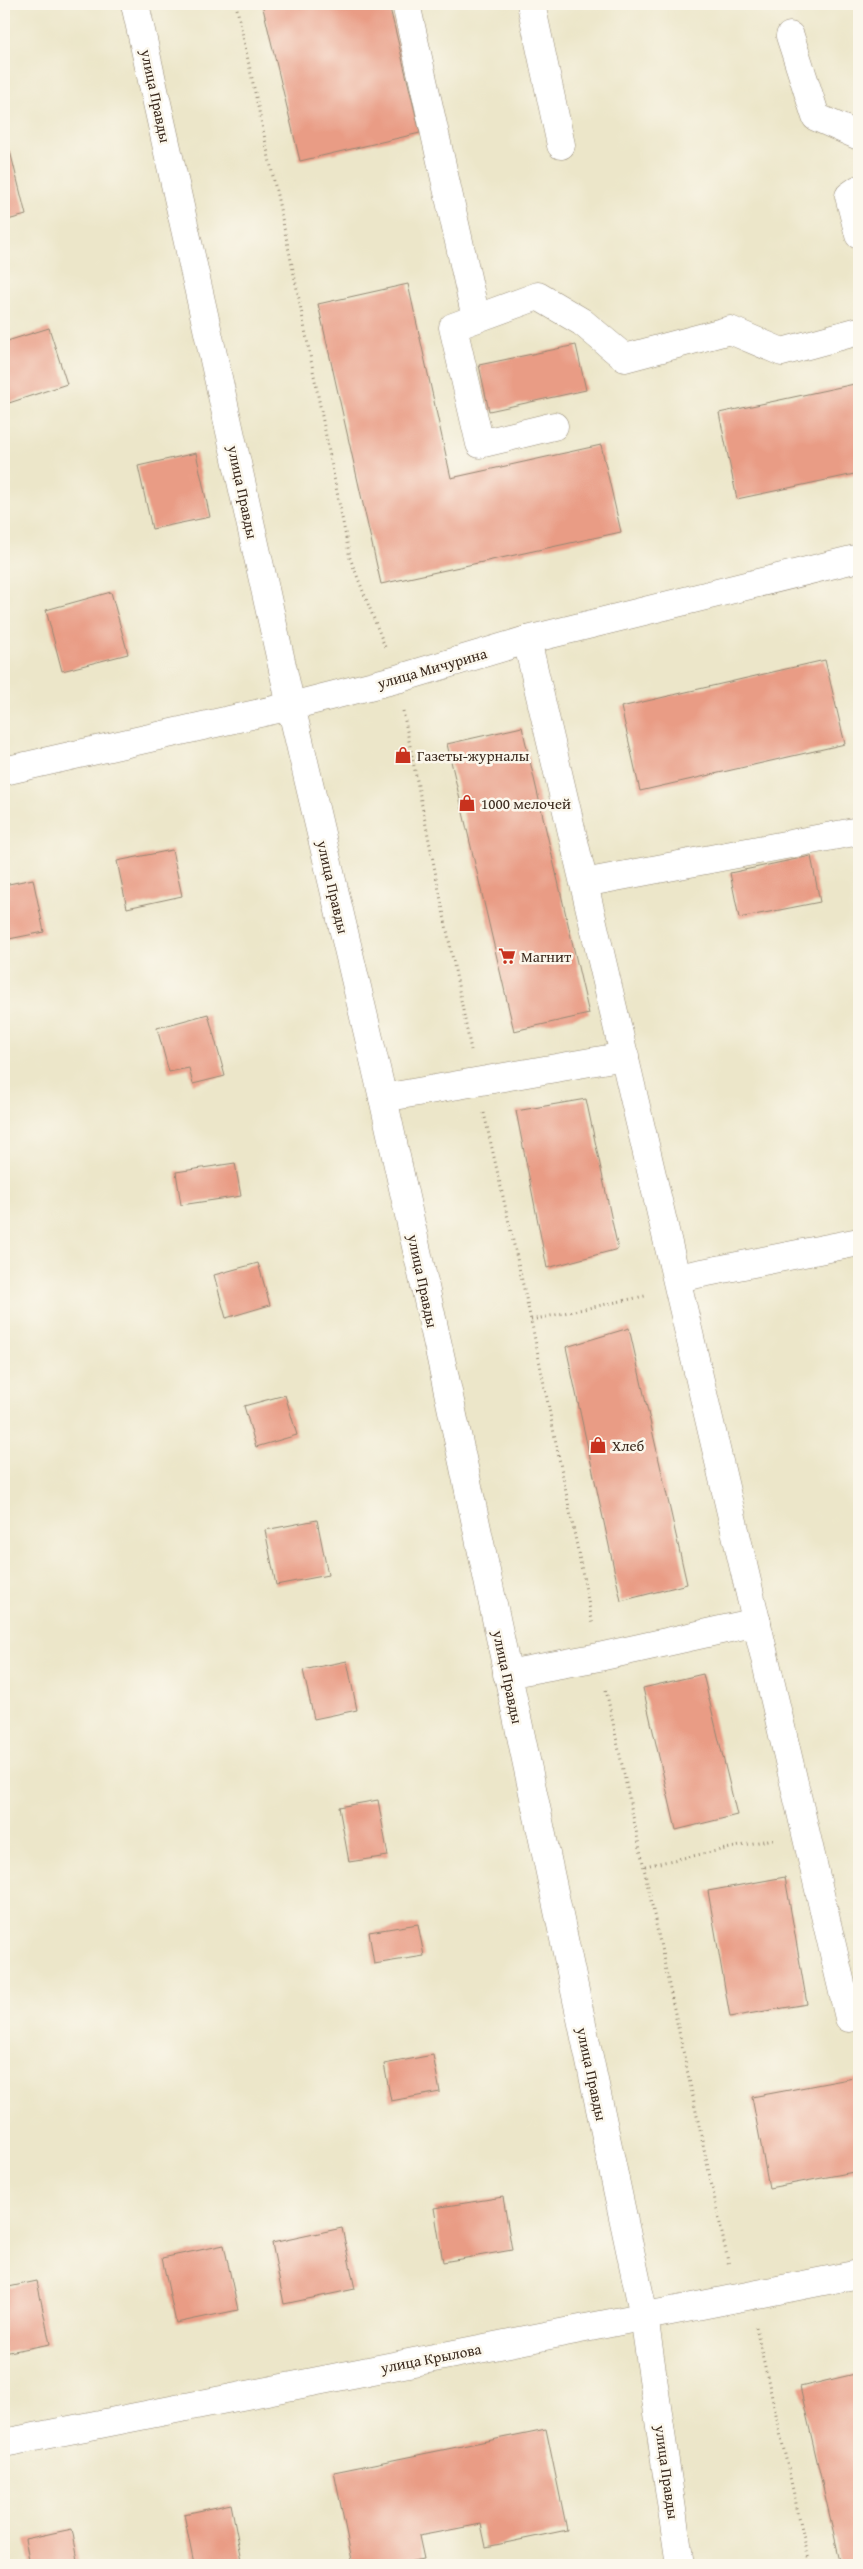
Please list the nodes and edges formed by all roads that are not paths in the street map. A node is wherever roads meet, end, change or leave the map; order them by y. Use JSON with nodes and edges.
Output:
{"nodes":[{"id":1,"x":135,"y":4,"type":"edge"},
{"id":2,"x":406,"y":4,"type":"edge"},
{"id":3,"x":531,"y":4,"type":"edge"},
{"id":4,"x":790,"y":36,"type":"dead end"},
{"id":5,"x":859,"y":136,"type":"edge"},
{"id":6,"x":561,"y":145,"type":"dead end"},
{"id":7,"x":859,"y":189,"type":"edge"},
{"id":8,"x":859,"y":235,"type":"edge"},
{"id":9,"x":476,"y":318,"type":"junction"},
{"id":10,"x":859,"y":332,"type":"edge"},
{"id":11,"x":554,"y":426,"type":"dead end"},
{"id":12,"x":859,"y":558,"type":"edge"},
{"id":13,"x":527,"y":640,"type":"junction"},
{"id":14,"x":291,"y":706,"type":"junction"},
{"id":15,"x":4,"y":771,"type":"edge"},
{"id":16,"x":859,"y":831,"type":"edge"},
{"id":17,"x":584,"y":883,"type":"junction"},
{"id":18,"x":625,"y":1056,"type":"junction"},
{"id":19,"x":383,"y":1098,"type":"junction"},
{"id":20,"x":859,"y":1242,"type":"edge"},
{"id":21,"x":678,"y":1283,"type":"junction"},
{"id":22,"x":757,"y":1622,"type":"junction"},
{"id":23,"x":507,"y":1674,"type":"junction"},
{"id":24,"x":859,"y":2016,"type":"edge"},
{"id":25,"x":859,"y":2274,"type":"edge"},
{"id":26,"x":644,"y":2316,"type":"junction"},
{"id":27,"x":4,"y":2444,"type":"edge"},
{"id":28,"x":680,"y":2565,"type":"edge"}],
"edges":[{"from":1,"to":14,"type":"street","name":"улица Правды"},
{"from":2,"to":9,"type":"street"},
{"from":3,"to":6,"type":"street"},
{"from":4,"to":5,"type":"street"},
{"from":7,"to":8,"type":"street"},
{"from":9,"to":10,"type":"street"},
{"from":9,"to":11,"type":"street"},
{"from":12,"to":13,"type":"street","name":"улица Мичурина"},
{"from":13,"to":14,"type":"street","name":"улица Мичурина"},
{"from":13,"to":17,"type":"street"},
{"from":14,"to":15,"type":"street","name":"улица Мичурина"},
{"from":14,"to":19,"type":"street","name":"улица Правды"},
{"from":16,"to":17,"type":"street"},
{"from":17,"to":18,"type":"street"},
{"from":18,"to":19,"type":"street"},
{"from":18,"to":21,"type":"street"},
{"from":19,"to":23,"type":"street","name":"улица Правды"},
{"from":20,"to":21,"type":"street"},
{"from":21,"to":22,"type":"street"},
{"from":22,"to":23,"type":"street"},
{"from":22,"to":24,"type":"street"},
{"from":23,"to":26,"type":"street","name":"улица Правды"},
{"from":25,"to":26,"type":"street","name":"улица Крылова"},
{"from":26,"to":27,"type":"street","name":"улица Крылова"},
{"from":26,"to":28,"type":"street","name":"улица Правды"}]}
